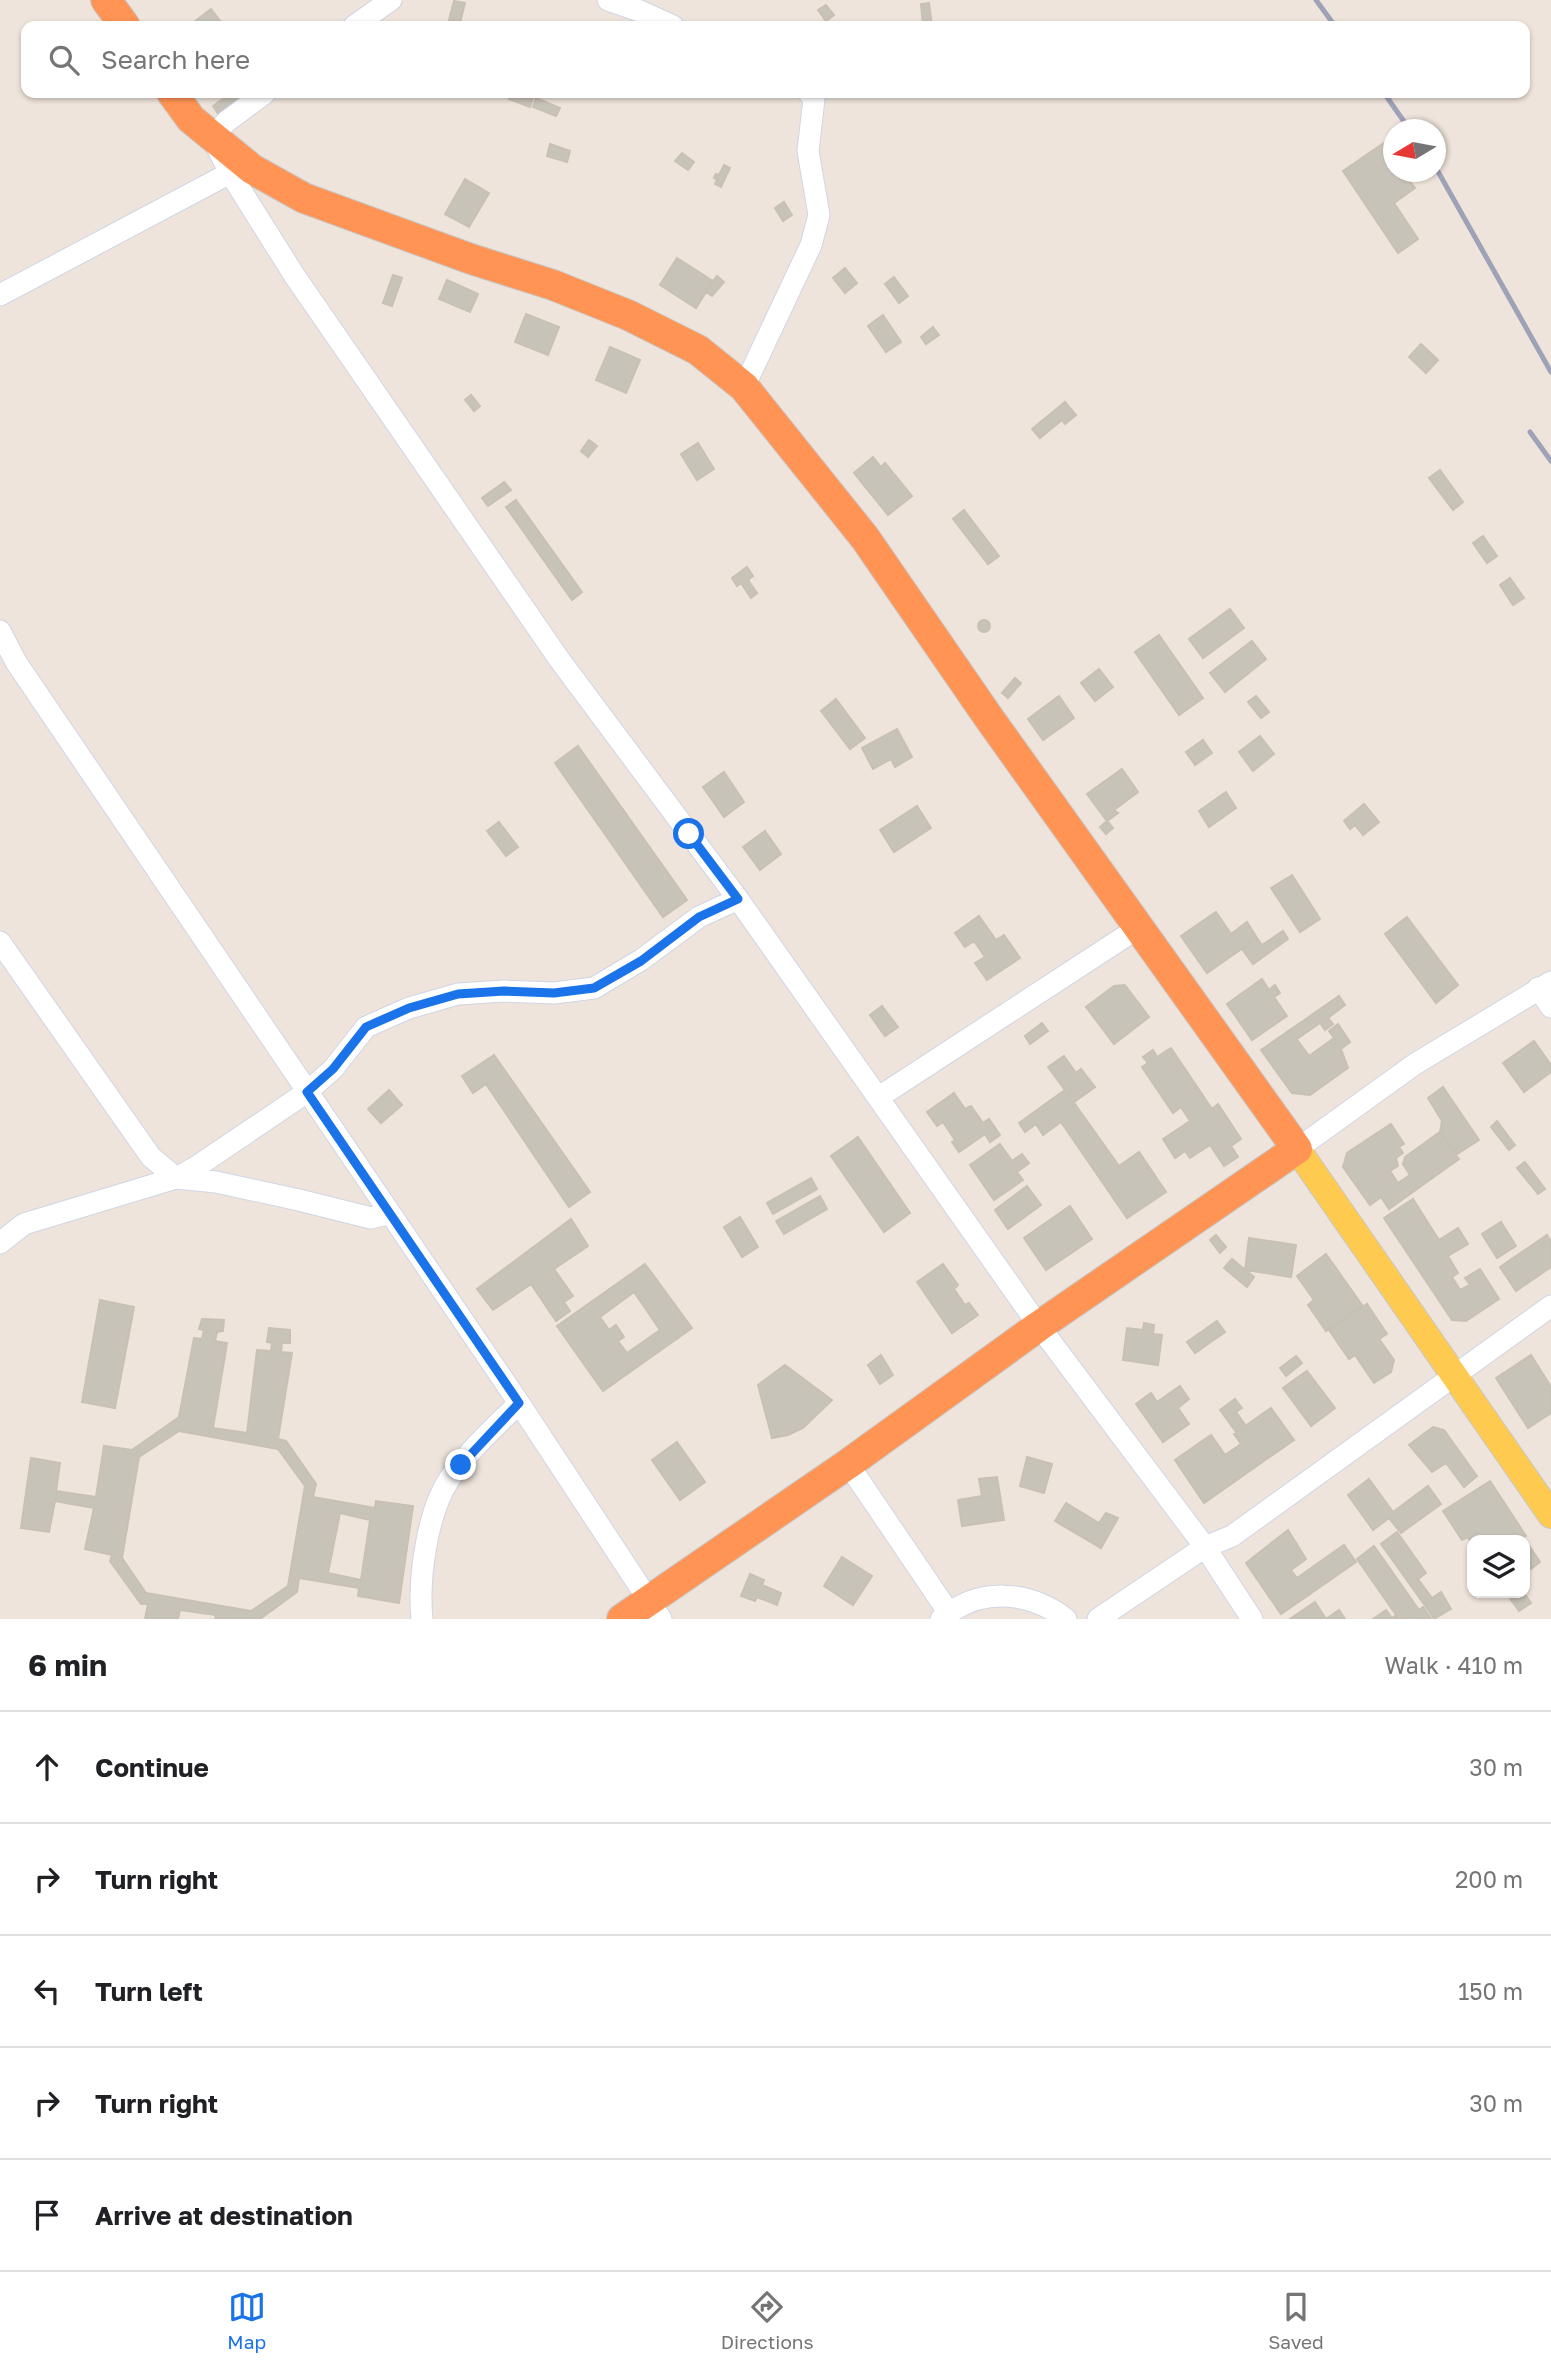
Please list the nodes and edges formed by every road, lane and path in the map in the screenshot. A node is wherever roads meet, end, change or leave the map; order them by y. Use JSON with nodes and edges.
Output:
{"nodes":[{"id":1,"x":106,"y":0,"type":"edge"},
{"id":2,"x":391,"y":0,"type":"edge"},
{"id":3,"x":608,"y":0,"type":"edge"},
{"id":4,"x":121,"y":21,"type":"edge"},
{"id":5,"x":361,"y":21,"type":"edge"},
{"id":6,"x":662,"y":21,"type":"edge"},
{"id":7,"x":176,"y":98,"type":"edge"},
{"id":8,"x":258,"y":98,"type":"edge"},
{"id":9,"x":813,"y":98,"type":"edge"},
{"id":10,"x":212,"y":137,"type":"junction"},
{"id":11,"x":230,"y":173,"type":"junction"},
{"id":12,"x":0,"y":295,"type":"edge"},
{"id":13,"x":744,"y":387,"type":"junction"},
{"id":14,"x":0,"y":631,"type":"edge"},
{"id":15,"x":738,"y":899,"type":"junction"},
{"id":16,"x":1138,"y":928,"type":"junction"},
{"id":17,"x":0,"y":942,"type":"edge"},
{"id":18,"x":1544,"y":985,"type":"edge"},
{"id":19,"x":1551,"y":1007,"type":"edge"},
{"id":20,"x":307,"y":1092,"type":"junction"},
{"id":21,"x":879,"y":1097,"type":"junction"},
{"id":22,"x":1297,"y":1149,"type":"junction"},
{"id":23,"x":176,"y":1178,"type":"junction"},
{"id":24,"x":390,"y":1213,"type":"junction"},
{"id":25,"x":1,"y":1240,"type":"edge"},
{"id":26,"x":1551,"y":1306,"type":"edge"},
{"id":27,"x":1039,"y":1326,"type":"junction"},
{"id":28,"x":1453,"y":1378,"type":"junction"},
{"id":29,"x":519,"y":1403,"type":"junction"},
{"id":30,"x":848,"y":1464,"type":"junction"},
{"id":31,"x":1551,"y":1516,"type":"edge"},
{"id":32,"x":1205,"y":1547,"type":"junction"},
{"id":33,"x":654,"y":1610,"type":"edge"},
{"id":34,"x":945,"y":1616,"type":"edge"},
{"id":35,"x":422,"y":1619,"type":"edge"},
{"id":36,"x":622,"y":1619,"type":"edge"},
{"id":37,"x":1066,"y":1619,"type":"edge"},
{"id":38,"x":1098,"y":1619,"type":"edge"},
{"id":39,"x":1252,"y":1619,"type":"edge"}],
"edges":[{"from":1,"to":4,"type":"highway"},
{"from":2,"to":5,"type":"street"},
{"from":3,"to":6,"type":"street"},
{"from":7,"to":10,"type":"highway"},
{"from":8,"to":10,"type":"street"},
{"from":9,"to":13,"type":"street"},
{"from":10,"to":11,"type":"street"},
{"from":10,"to":13,"type":"highway"},
{"from":11,"to":12,"type":"street"},
{"from":11,"to":15,"type":"street"},
{"from":13,"to":16,"type":"highway"},
{"from":14,"to":20,"type":"street"},
{"from":15,"to":20,"type":"street"},
{"from":15,"to":21,"type":"street"},
{"from":16,"to":21,"type":"street"},
{"from":16,"to":22,"type":"highway"},
{"from":17,"to":23,"type":"street"},
{"from":18,"to":19,"type":"street"},
{"from":18,"to":22,"type":"street"},
{"from":20,"to":23,"type":"street"},
{"from":20,"to":24,"type":"street"},
{"from":21,"to":27,"type":"street"},
{"from":22,"to":27,"type":"highway"},
{"from":22,"to":28,"type":"main road"},
{"from":23,"to":24,"type":"street"},
{"from":23,"to":25,"type":"street"},
{"from":24,"to":29,"type":"street"},
{"from":26,"to":28,"type":"street"},
{"from":27,"to":30,"type":"highway"},
{"from":27,"to":32,"type":"street"},
{"from":28,"to":31,"type":"main road"},
{"from":28,"to":32,"type":"street"},
{"from":29,"to":33,"type":"street"},
{"from":29,"to":35,"type":"street"},
{"from":30,"to":33,"type":"highway"},
{"from":30,"to":34,"type":"street"},
{"from":32,"to":38,"type":"street"},
{"from":32,"to":39,"type":"street"},
{"from":33,"to":36,"type":"highway"},
{"from":34,"to":37,"type":"street"}]}
